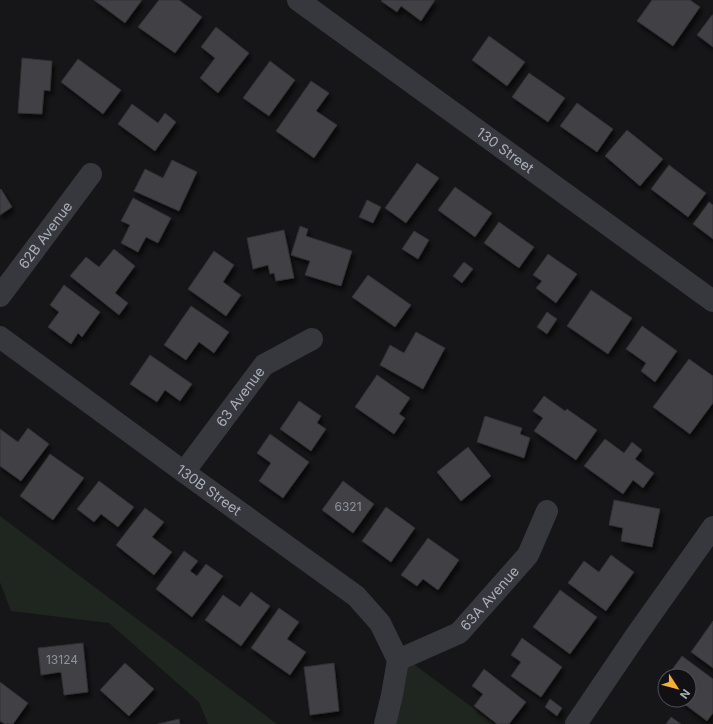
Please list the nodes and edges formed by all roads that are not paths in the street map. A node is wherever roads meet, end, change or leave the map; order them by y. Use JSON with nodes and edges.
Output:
{"nodes":[{"id":1,"x":298,"y":0,"type":"edge"},
{"id":2,"x":91,"y":174,"type":"dead end"},
{"id":3,"x":0,"y":296,"type":"edge"},
{"id":4,"x":713,"y":301,"type":"edge"},
{"id":5,"x":0,"y":338,"type":"edge"},
{"id":6,"x":312,"y":339,"type":"dead end"},
{"id":7,"x":184,"y":472,"type":"junction"},
{"id":8,"x":548,"y":511,"type":"dead end"},
{"id":9,"x":713,"y":527,"type":"edge"},
{"id":10,"x":398,"y":660,"type":"junction"},
{"id":11,"x":385,"y":724,"type":"edge"},
{"id":12,"x":576,"y":724,"type":"edge"}],
"edges":[{"from":1,"to":4,"type":"street","name":"130 Street"},
{"from":2,"to":3,"type":"street","name":"62B Avenue"},
{"from":5,"to":7,"type":"street","name":"130B Street"},
{"from":6,"to":7,"type":"street","name":"63 Avenue"},
{"from":7,"to":10,"type":"street","name":"130B Street"},
{"from":8,"to":10,"type":"street","name":"63A Avenue"},
{"from":9,"to":12,"type":"street"},
{"from":10,"to":11,"type":"street"}]}
